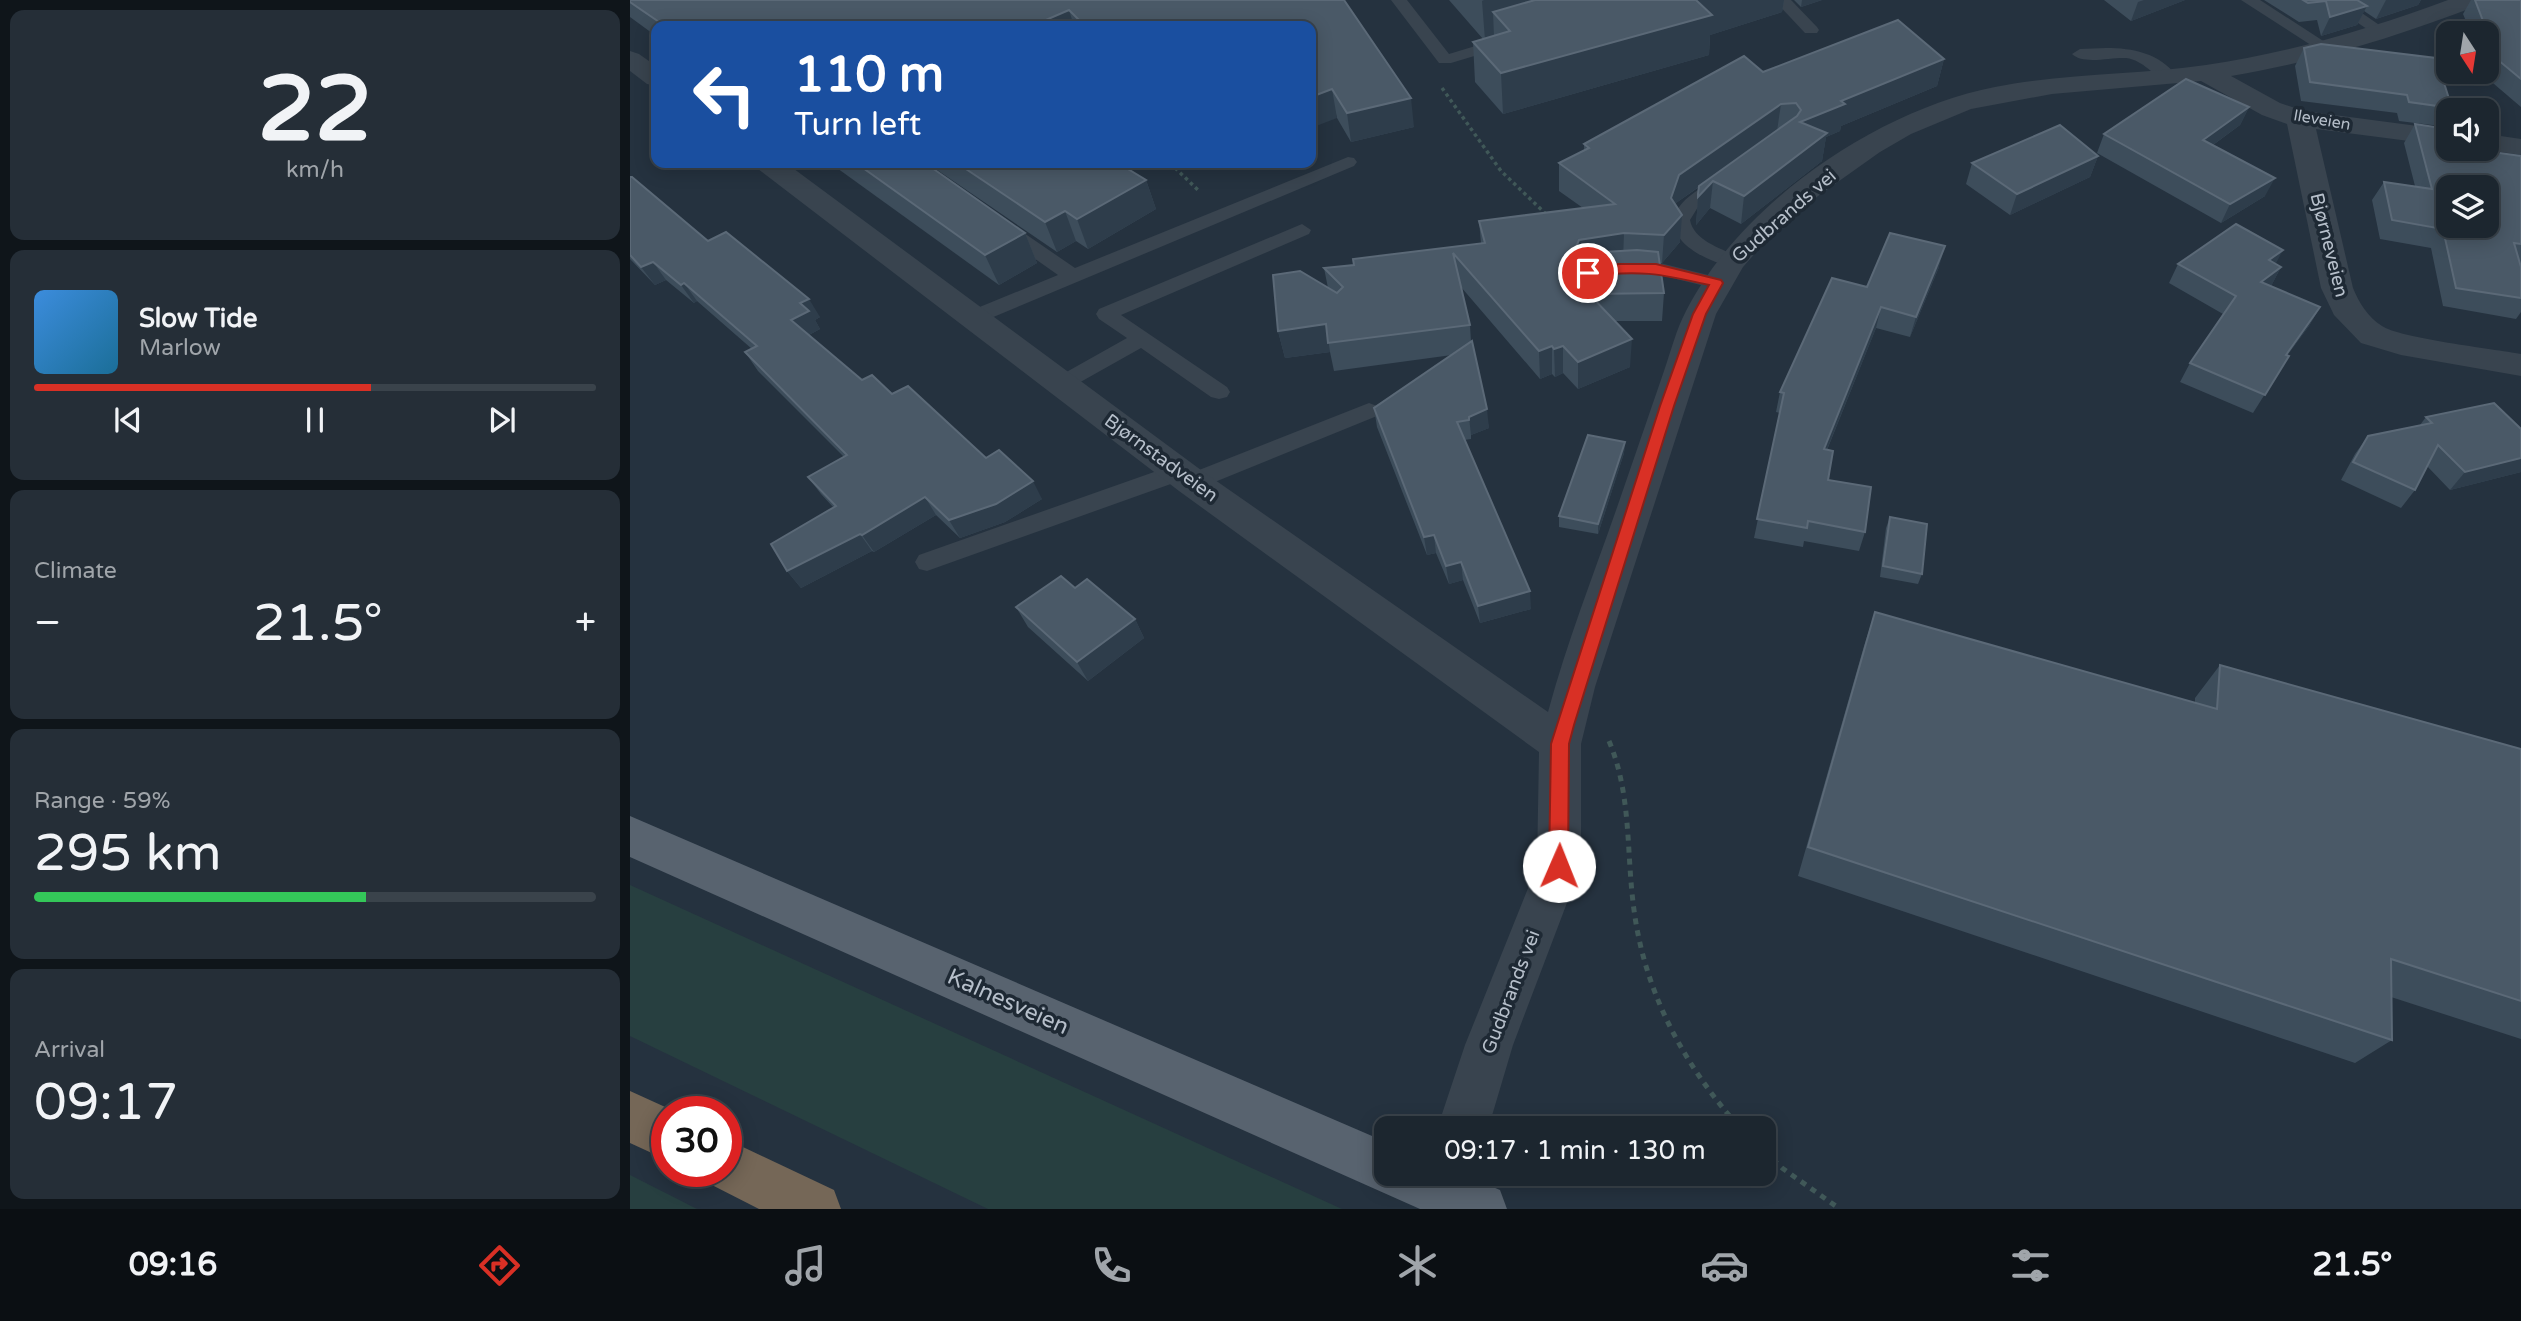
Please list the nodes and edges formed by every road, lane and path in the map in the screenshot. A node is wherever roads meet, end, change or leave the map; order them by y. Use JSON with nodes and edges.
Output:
{"nodes":[{"id":1,"x":1399,"y":0,"type":"edge"},
{"id":2,"x":1782,"y":0,"type":"edge"},
{"id":3,"x":2249,"y":0,"type":"edge"},
{"id":4,"x":2333,"y":0,"type":"edge"},
{"id":5,"x":2470,"y":0,"type":"edge"},
{"id":6,"x":1811,"y":30,"type":"dead end"},
{"id":7,"x":2380,"y":31,"type":"junction"},
{"id":8,"x":1523,"y":36,"type":"edge"},
{"id":9,"x":2323,"y":46,"type":"junction"},
{"id":10,"x":651,"y":49,"type":"edge"},
{"id":11,"x":2080,"y":54,"type":"dead end"},
{"id":12,"x":630,"y":57,"type":"edge"},
{"id":13,"x":1445,"y":60,"type":"junction"},
{"id":14,"x":2206,"y":73,"type":"junction"},
{"id":15,"x":651,"y":74,"type":"edge"},
{"id":16,"x":2169,"y":76,"type":"junction"},
{"id":17,"x":2300,"y":119,"type":"junction"},
{"id":18,"x":2436,"y":136,"type":"edge"},
{"id":19,"x":2499,"y":144,"type":"edge"},
{"id":20,"x":2521,"y":147,"type":"edge"},
{"id":21,"x":1348,"y":162,"type":"dead end"},
{"id":22,"x":775,"y":168,"type":"edge"},
{"id":23,"x":1740,"y":169,"type":"edge"},
{"id":24,"x":994,"y":220,"type":"edge"},
{"id":25,"x":1556,"y":221,"type":"edge"},
{"id":26,"x":1302,"y":230,"type":"dead end"},
{"id":27,"x":1608,"y":270,"type":"edge"},
{"id":28,"x":1724,"y":272,"type":"junction"},
{"id":29,"x":1073,"y":276,"type":"junction"},
{"id":30,"x":972,"y":318,"type":"junction"},
{"id":31,"x":1142,"y":339,"type":"junction"},
{"id":32,"x":2521,"y":365,"type":"edge"},
{"id":33,"x":1061,"y":384,"type":"junction"},
{"id":34,"x":1219,"y":392,"type":"dead end"},
{"id":35,"x":1369,"y":411,"type":"dead end"},
{"id":36,"x":1186,"y":477,"type":"junction"},
{"id":37,"x":927,"y":562,"type":"dead end"},
{"id":38,"x":1576,"y":687,"type":"junction"},
{"id":39,"x":1560,"y":744,"type":"junction"},
{"id":40,"x":630,"y":836,"type":"edge"},
{"id":41,"x":630,"y":1116,"type":"edge"},
{"id":42,"x":1466,"y":1116,"type":"edge"},
{"id":43,"x":1730,"y":1116,"type":"edge"},
{"id":44,"x":651,"y":1127,"type":"edge"},
{"id":45,"x":1776,"y":1162,"type":"edge"},
{"id":46,"x":1374,"y":1163,"type":"edge"},
{"id":47,"x":742,"y":1172,"type":"edge"},
{"id":48,"x":815,"y":1209,"type":"edge"},
{"id":49,"x":1840,"y":1209,"type":"edge"}],
"edges":[{"from":1,"to":13,"type":"lane"},
{"from":2,"to":6,"type":"lane"},
{"from":3,"to":9,"type":"lane"},
{"from":4,"to":7,"type":"lane"},
{"from":5,"to":7,"type":"street","name":"Gudbrands vei"},
{"from":7,"to":9,"type":"street","name":"Gudbrands vei"},
{"from":8,"to":13,"type":"lane"},
{"from":9,"to":14,"type":"street","name":"Gudbrands vei"},
{"from":10,"to":12,"type":"street"},
{"from":11,"to":16,"type":"lane"},
{"from":12,"to":15,"type":"street"},
{"from":13,"to":25,"type":"path"},
{"from":14,"to":16,"type":"street","name":"Gudbrands vei"},
{"from":14,"to":17,"type":"street","name":"Ileveien"},
{"from":16,"to":28,"type":"street","name":"Gudbrands vei"},
{"from":17,"to":18,"type":"street","name":"Ileveien"},
{"from":17,"to":32,"type":"street","name":"Bjørneveien"},
{"from":19,"to":20,"type":"street"},
{"from":21,"to":29,"type":"lane"},
{"from":22,"to":30,"type":"street","name":"Bjørnstadveien"},
{"from":23,"to":28,"type":"lane"},
{"from":24,"to":29,"type":"lane"},
{"from":26,"to":31,"type":"lane"},
{"from":27,"to":28,"type":"lane"},
{"from":28,"to":38,"type":"street","name":"Gudbrands vei"},
{"from":29,"to":30,"type":"lane"},
{"from":30,"to":33,"type":"street","name":"Bjørnstadveien"},
{"from":31,"to":33,"type":"lane"},
{"from":31,"to":34,"type":"lane"},
{"from":33,"to":36,"type":"street","name":"Bjørnstadveien"},
{"from":35,"to":36,"type":"lane"},
{"from":36,"to":37,"type":"lane"},
{"from":36,"to":39,"type":"street","name":"Bjørnstadveien"},
{"from":38,"to":39,"type":"street","name":"Gudbrands vei"},
{"from":38,"to":43,"type":"path"},
{"from":39,"to":42,"type":"street","name":"Gudbrands vei"},
{"from":40,"to":46,"type":"main road","name":"Kalnesveien"},
{"from":41,"to":44,"type":"highway"},
{"from":45,"to":49,"type":"path"},
{"from":47,"to":48,"type":"highway"}]}
